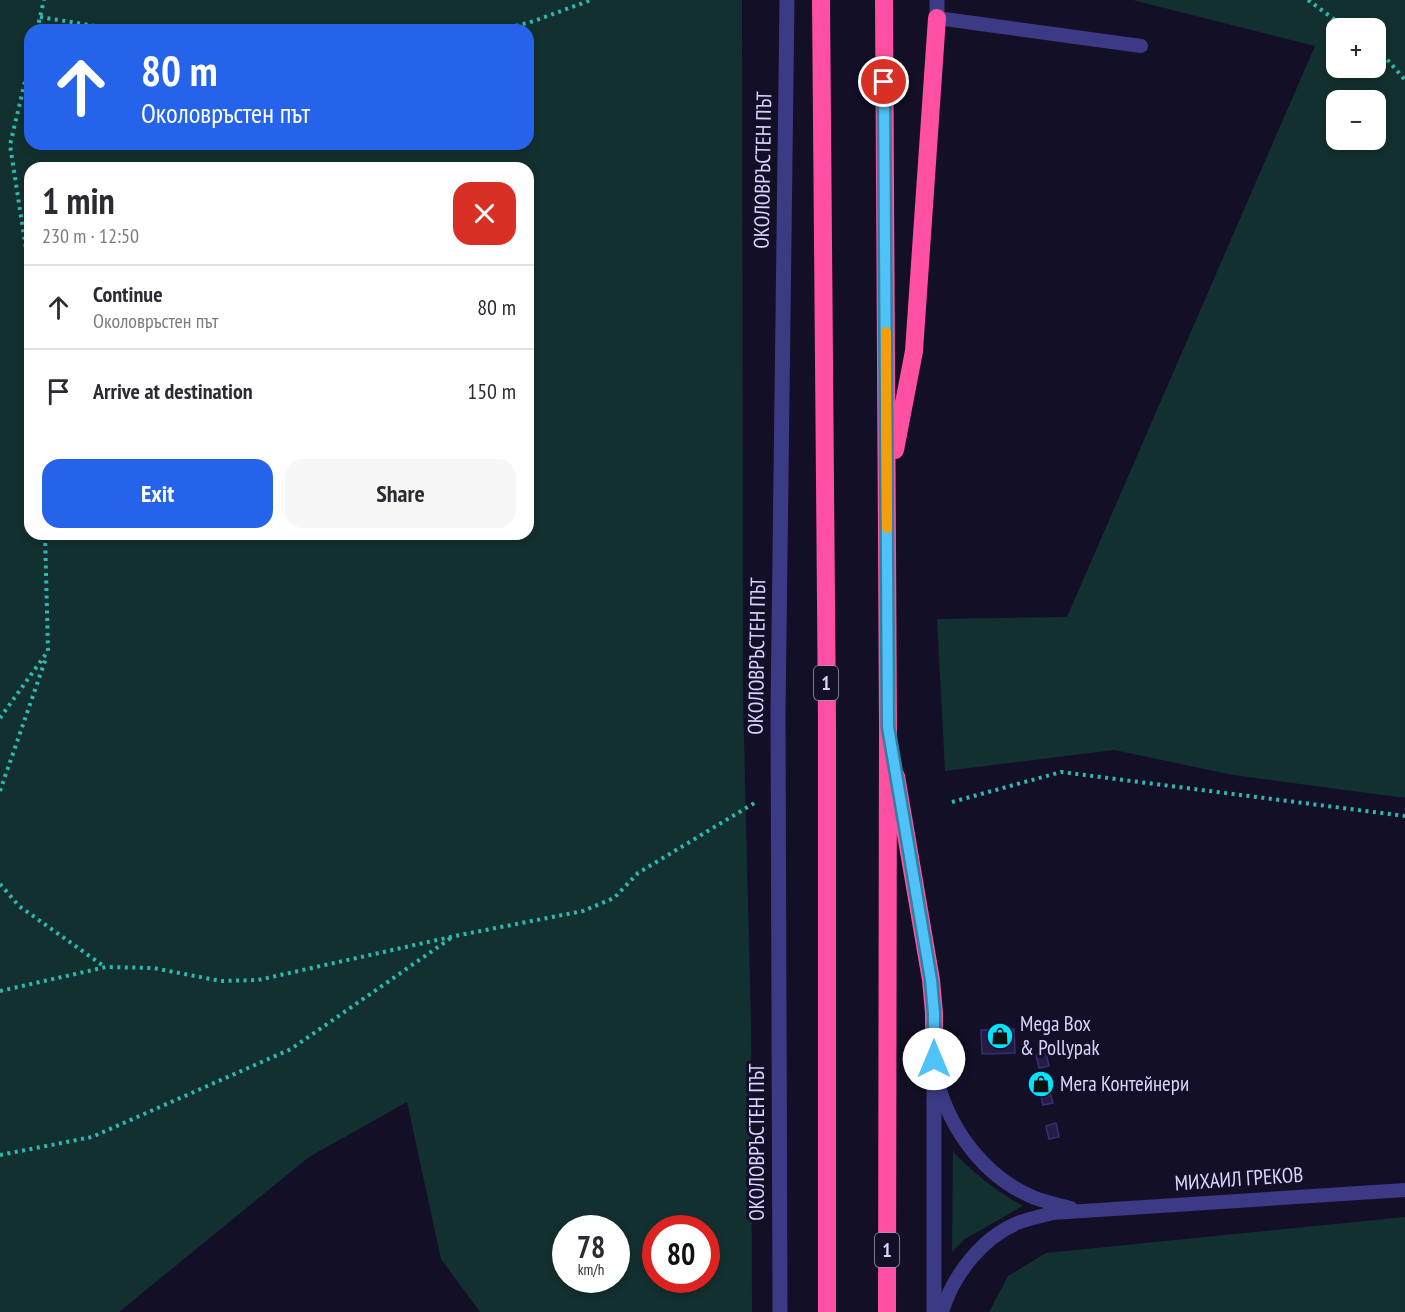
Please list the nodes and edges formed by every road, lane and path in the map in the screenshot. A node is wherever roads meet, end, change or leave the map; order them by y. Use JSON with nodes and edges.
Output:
{"nodes":[{"id":1,"x":44,"y":0,"type":"edge"},
{"id":2,"x":591,"y":0,"type":"edge"},
{"id":3,"x":787,"y":0,"type":"edge"},
{"id":4,"x":810,"y":0,"type":"edge"},
{"id":5,"x":821,"y":0,"type":"edge"},
{"id":6,"x":884,"y":0,"type":"edge"},
{"id":7,"x":1308,"y":0,"type":"edge"},
{"id":8,"x":937,"y":9,"type":"edge"},
{"id":9,"x":40,"y":17,"type":"junction"},
{"id":10,"x":1332,"y":18,"type":"edge"},
{"id":11,"x":38,"y":24,"type":"edge"},
{"id":12,"x":83,"y":24,"type":"edge"},
{"id":13,"x":523,"y":24,"type":"edge"},
{"id":14,"x":1141,"y":46,"type":"dead end"},
{"id":15,"x":821,"y":55,"type":"junction"},
{"id":16,"x":1386,"y":58,"type":"edge"},
{"id":17,"x":1405,"y":80,"type":"edge"},
{"id":18,"x":24,"y":86,"type":"edge"},
{"id":19,"x":24,"y":236,"type":"edge"},
{"id":20,"x":887,"y":490,"type":"junction"},
{"id":21,"x":45,"y":540,"type":"edge"},
{"id":22,"x":48,"y":651,"type":"junction"},
{"id":23,"x":0,"y":718,"type":"edge"},
{"id":24,"x":888,"y":727,"type":"junction"},
{"id":25,"x":0,"y":791,"type":"edge"},
{"id":26,"x":756,"y":802,"type":"dead end"},
{"id":27,"x":952,"y":802,"type":"dead end"},
{"id":28,"x":1405,"y":816,"type":"edge"},
{"id":29,"x":0,"y":884,"type":"edge"},
{"id":30,"x":455,"y":936,"type":"junction"},
{"id":31,"x":106,"y":968,"type":"junction"},
{"id":32,"x":0,"y":991,"type":"edge"},
{"id":33,"x":934,"y":1059,"type":"junction"},
{"id":34,"x":0,"y":1155,"type":"edge"},
{"id":35,"x":1405,"y":1190,"type":"edge"},
{"id":36,"x":1076,"y":1210,"type":"junction"},
{"id":37,"x":780,"y":1312,"type":"edge"},
{"id":38,"x":827,"y":1312,"type":"edge"},
{"id":39,"x":887,"y":1312,"type":"edge"},
{"id":40,"x":934,"y":1312,"type":"edge"},
{"id":41,"x":942,"y":1312,"type":"edge"}],
"edges":[{"from":1,"to":9,"type":"path"},
{"from":2,"to":13,"type":"path"},
{"from":3,"to":37,"type":"street","name":"ОКОЛОВРЪСТЕН ПЪТ"},
{"from":4,"to":15,"type":"highway"},
{"from":5,"to":15,"type":"highway","number":"1"},
{"from":6,"to":20,"type":"highway","number":"1"},
{"from":7,"to":10,"type":"path"},
{"from":8,"to":14,"type":"lane"},
{"from":8,"to":20,"type":"highway"},
{"from":9,"to":11,"type":"path"},
{"from":9,"to":12,"type":"path"},
{"from":15,"to":38,"type":"highway","number":"1"},
{"from":16,"to":17,"type":"path"},
{"from":18,"to":19,"type":"path"},
{"from":20,"to":24,"type":"highway","number":"1"},
{"from":21,"to":22,"type":"path"},
{"from":22,"to":23,"type":"path"},
{"from":22,"to":25,"type":"path"},
{"from":24,"to":33,"type":"highway"},
{"from":24,"to":39,"type":"highway","number":"1"},
{"from":26,"to":30,"type":"path"},
{"from":27,"to":28,"type":"path"},
{"from":29,"to":31,"type":"path"},
{"from":30,"to":31,"type":"path"},
{"from":30,"to":34,"type":"path"},
{"from":31,"to":32,"type":"path"},
{"from":33,"to":36,"type":"lane","name":"МИХАИЛ ГРЕКОВ"},
{"from":33,"to":40,"type":"street"},
{"from":35,"to":36,"type":"lane","name":"МИХАИЛ ГРЕКОВ"},
{"from":36,"to":41,"type":"lane","name":"МИХАИЛ ГРЕКОВ"}]}
